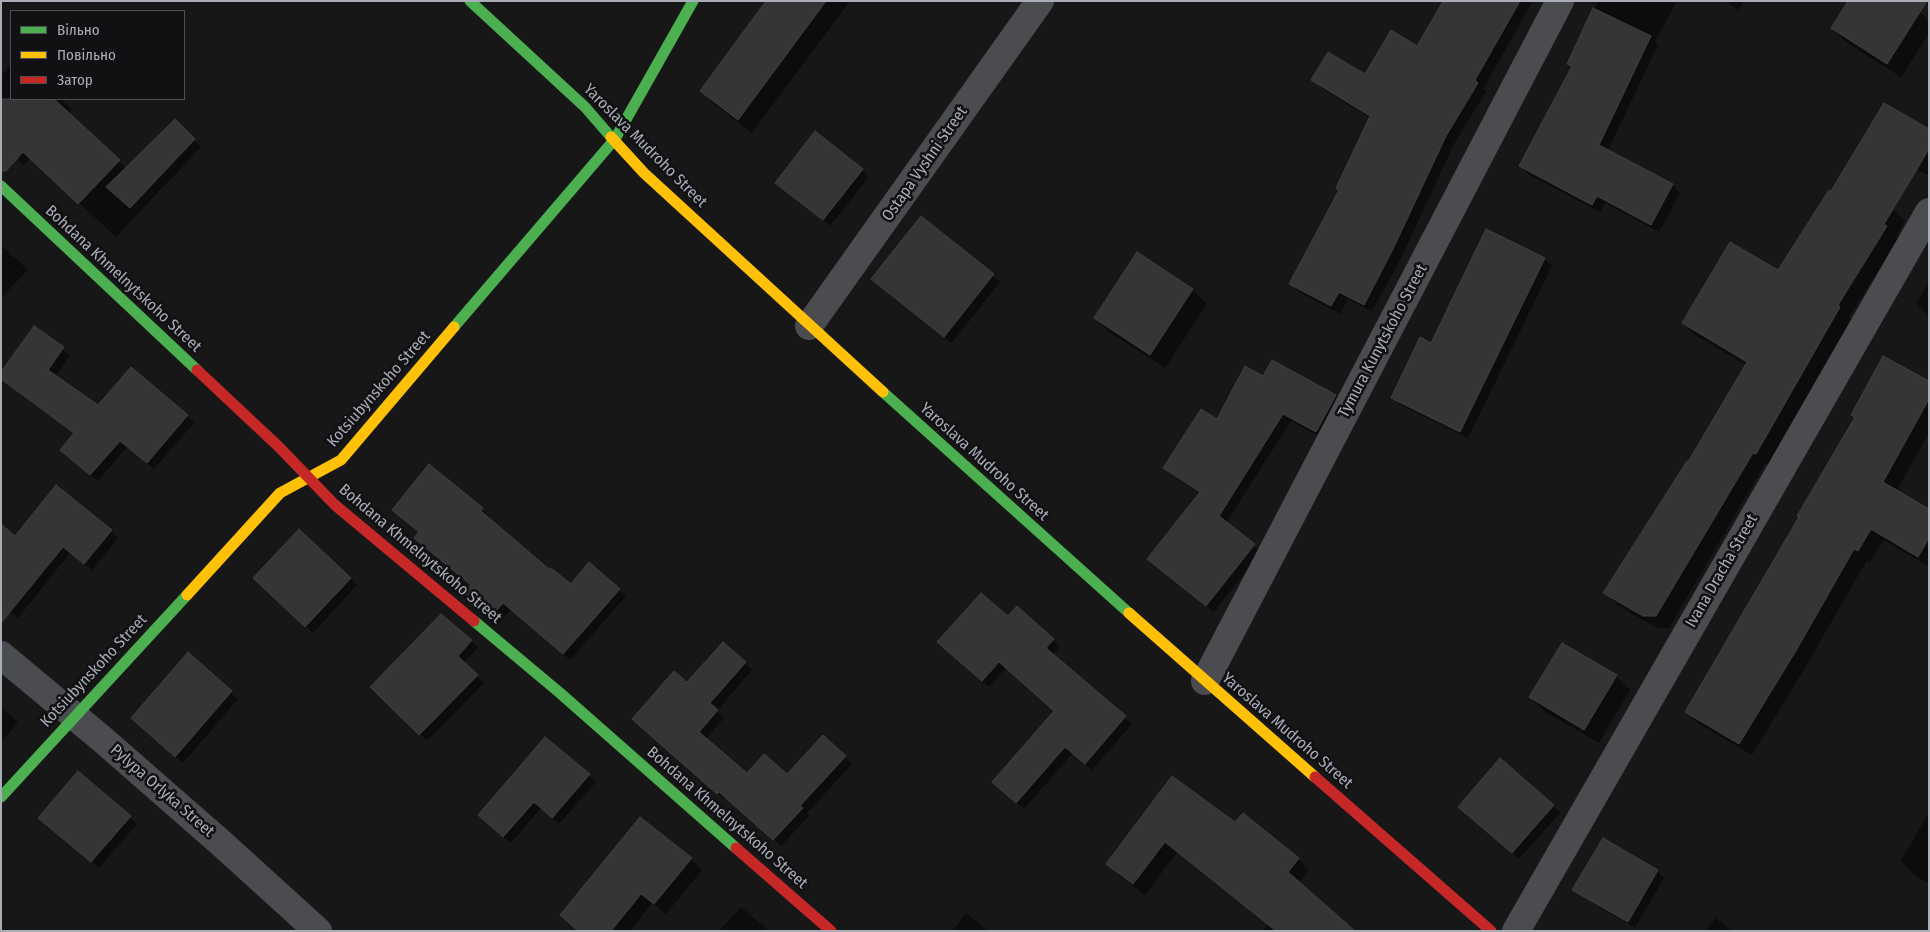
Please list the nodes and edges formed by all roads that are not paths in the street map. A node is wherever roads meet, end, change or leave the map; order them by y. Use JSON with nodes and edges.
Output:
{"nodes":[{"id":1,"x":470,"y":1,"type":"edge"},
{"id":2,"x":693,"y":1,"type":"edge"},
{"id":3,"x":1040,"y":1,"type":"edge"},
{"id":4,"x":1560,"y":1,"type":"edge"},
{"id":5,"x":615,"y":139,"type":"junction"},
{"id":6,"x":1,"y":186,"type":"edge"},
{"id":7,"x":1929,"y":212,"type":"edge"},
{"id":8,"x":809,"y":326,"type":"junction"},
{"id":9,"x":308,"y":477,"type":"junction"},
{"id":10,"x":1,"y":655,"type":"edge"},
{"id":11,"x":1205,"y":682,"type":"junction"},
{"id":12,"x":75,"y":716,"type":"junction"},
{"id":13,"x":1,"y":798,"type":"edge"},
{"id":14,"x":318,"y":931,"type":"edge"},
{"id":15,"x":831,"y":931,"type":"edge"},
{"id":16,"x":1492,"y":931,"type":"edge"},
{"id":17,"x":1516,"y":931,"type":"edge"}],
"edges":[{"from":1,"to":5,"type":"street","name":"Yaroslava Mudroho Street"},
{"from":2,"to":5,"type":"street","name":"Kotsiubynskoho Street"},
{"from":3,"to":8,"type":"street","name":"Ostapa Vyshni Street"},
{"from":4,"to":11,"type":"street","name":"Tymura Kunytskoho Street"},
{"from":5,"to":8,"type":"street","name":"Yaroslava Mudroho Street"},
{"from":5,"to":9,"type":"street","name":"Kotsiubynskoho Street"},
{"from":6,"to":9,"type":"street","name":"Bohdana Khmelnytskoho Street"},
{"from":7,"to":17,"type":"street","name":"Ivana Dracha Street"},
{"from":8,"to":11,"type":"street","name":"Yaroslava Mudroho Street"},
{"from":9,"to":12,"type":"street","name":"Kotsiubynskoho Street"},
{"from":9,"to":15,"type":"street","name":"Bohdana Khmelnytskoho Street"},
{"from":10,"to":12,"type":"street","name":"Pylypa Orlyka Street"},
{"from":11,"to":16,"type":"street","name":"Yaroslava Mudroho Street"},
{"from":12,"to":13,"type":"street","name":"Kotsiubynskoho Street"},
{"from":12,"to":14,"type":"street","name":"Pylypa Orlyka Street"}]}
